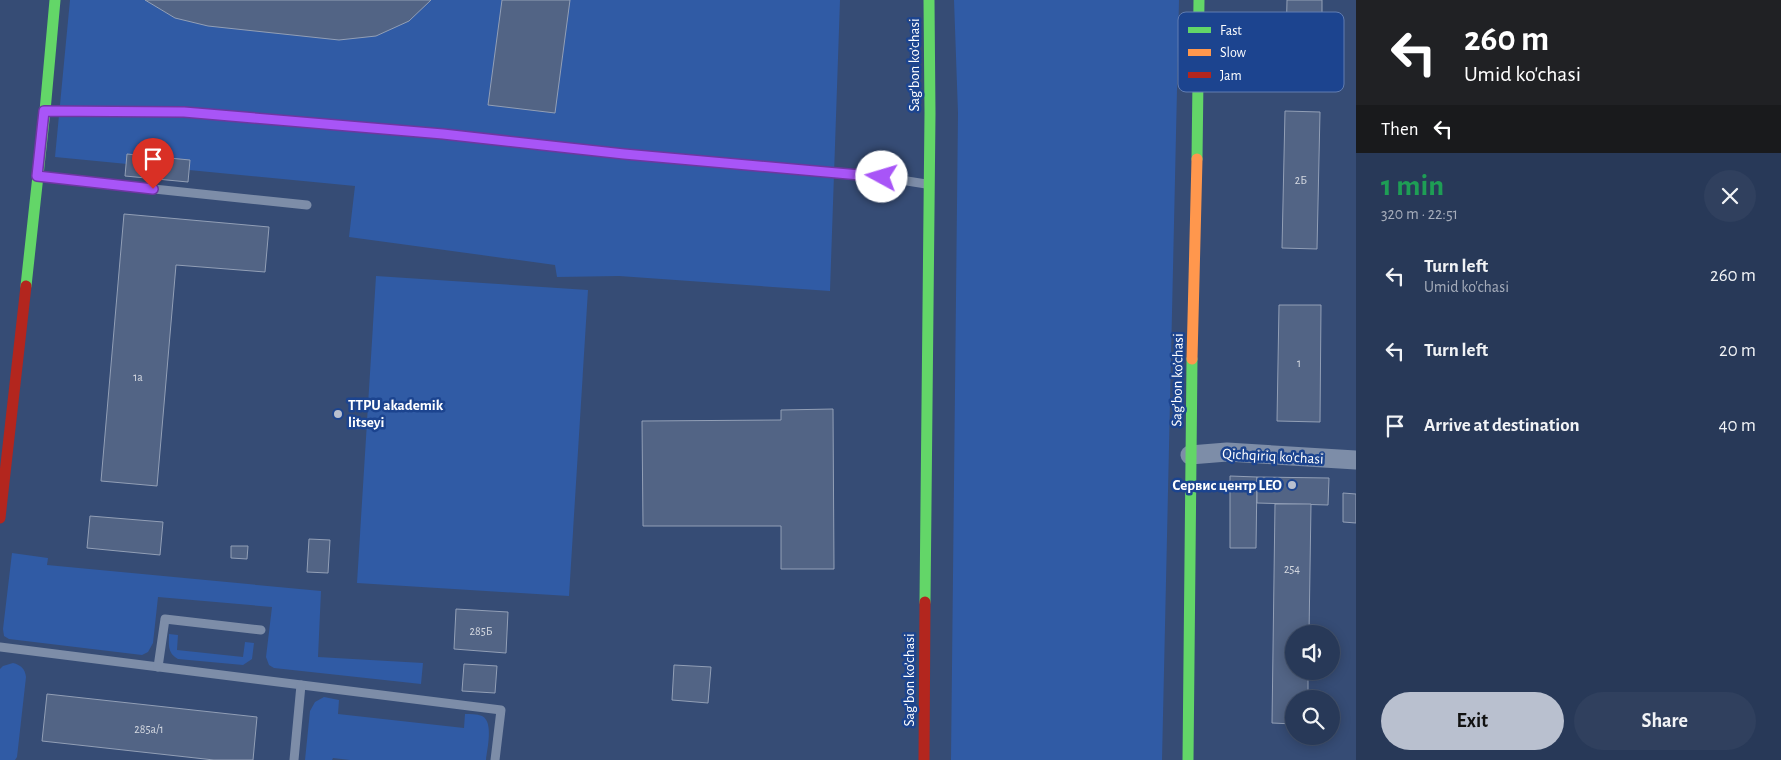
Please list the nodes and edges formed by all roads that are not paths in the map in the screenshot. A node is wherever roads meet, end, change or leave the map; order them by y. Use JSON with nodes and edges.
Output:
{"nodes":[{"id":1,"x":55,"y":0,"type":"edge"},
{"id":2,"x":929,"y":0,"type":"edge"},
{"id":3,"x":1199,"y":92,"type":"edge"},
{"id":4,"x":44,"y":111,"type":"junction"},
{"id":5,"x":37,"y":176,"type":"junction"},
{"id":6,"x":929,"y":184,"type":"junction"},
{"id":7,"x":307,"y":205,"type":"dead end"},
{"id":8,"x":1190,"y":454,"type":"junction"},
{"id":9,"x":1356,"y":460,"type":"edge"},
{"id":10,"x":0,"y":518,"type":"edge"},
{"id":11,"x":261,"y":630,"type":"dead end"},
{"id":12,"x":0,"y":647,"type":"edge"},
{"id":13,"x":158,"y":667,"type":"junction"},
{"id":14,"x":301,"y":685,"type":"junction"},
{"id":15,"x":294,"y":760,"type":"edge"},
{"id":16,"x":496,"y":760,"type":"edge"},
{"id":17,"x":924,"y":760,"type":"edge"},
{"id":18,"x":1188,"y":760,"type":"edge"}],
"edges":[{"from":1,"to":4,"type":"main road"},
{"from":2,"to":6,"type":"main road","name":"Sag’bon ko’chasi"},
{"from":3,"to":8,"type":"main road","name":"Sag’bon ko’chasi"},
{"from":4,"to":5,"type":"main road"},
{"from":4,"to":6,"type":"lane"},
{"from":5,"to":7,"type":"lane"},
{"from":5,"to":10,"type":"main road"},
{"from":6,"to":17,"type":"main road","name":"Sag’bon ko’chasi"},
{"from":8,"to":9,"type":"street","name":"Qichqiriq ko'chasi"},
{"from":8,"to":18,"type":"main road","name":"Sag’bon ko’chasi"},
{"from":11,"to":13,"type":"lane"},
{"from":12,"to":13,"type":"lane"},
{"from":13,"to":14,"type":"lane"},
{"from":14,"to":15,"type":"lane"},
{"from":14,"to":16,"type":"lane"}]}
